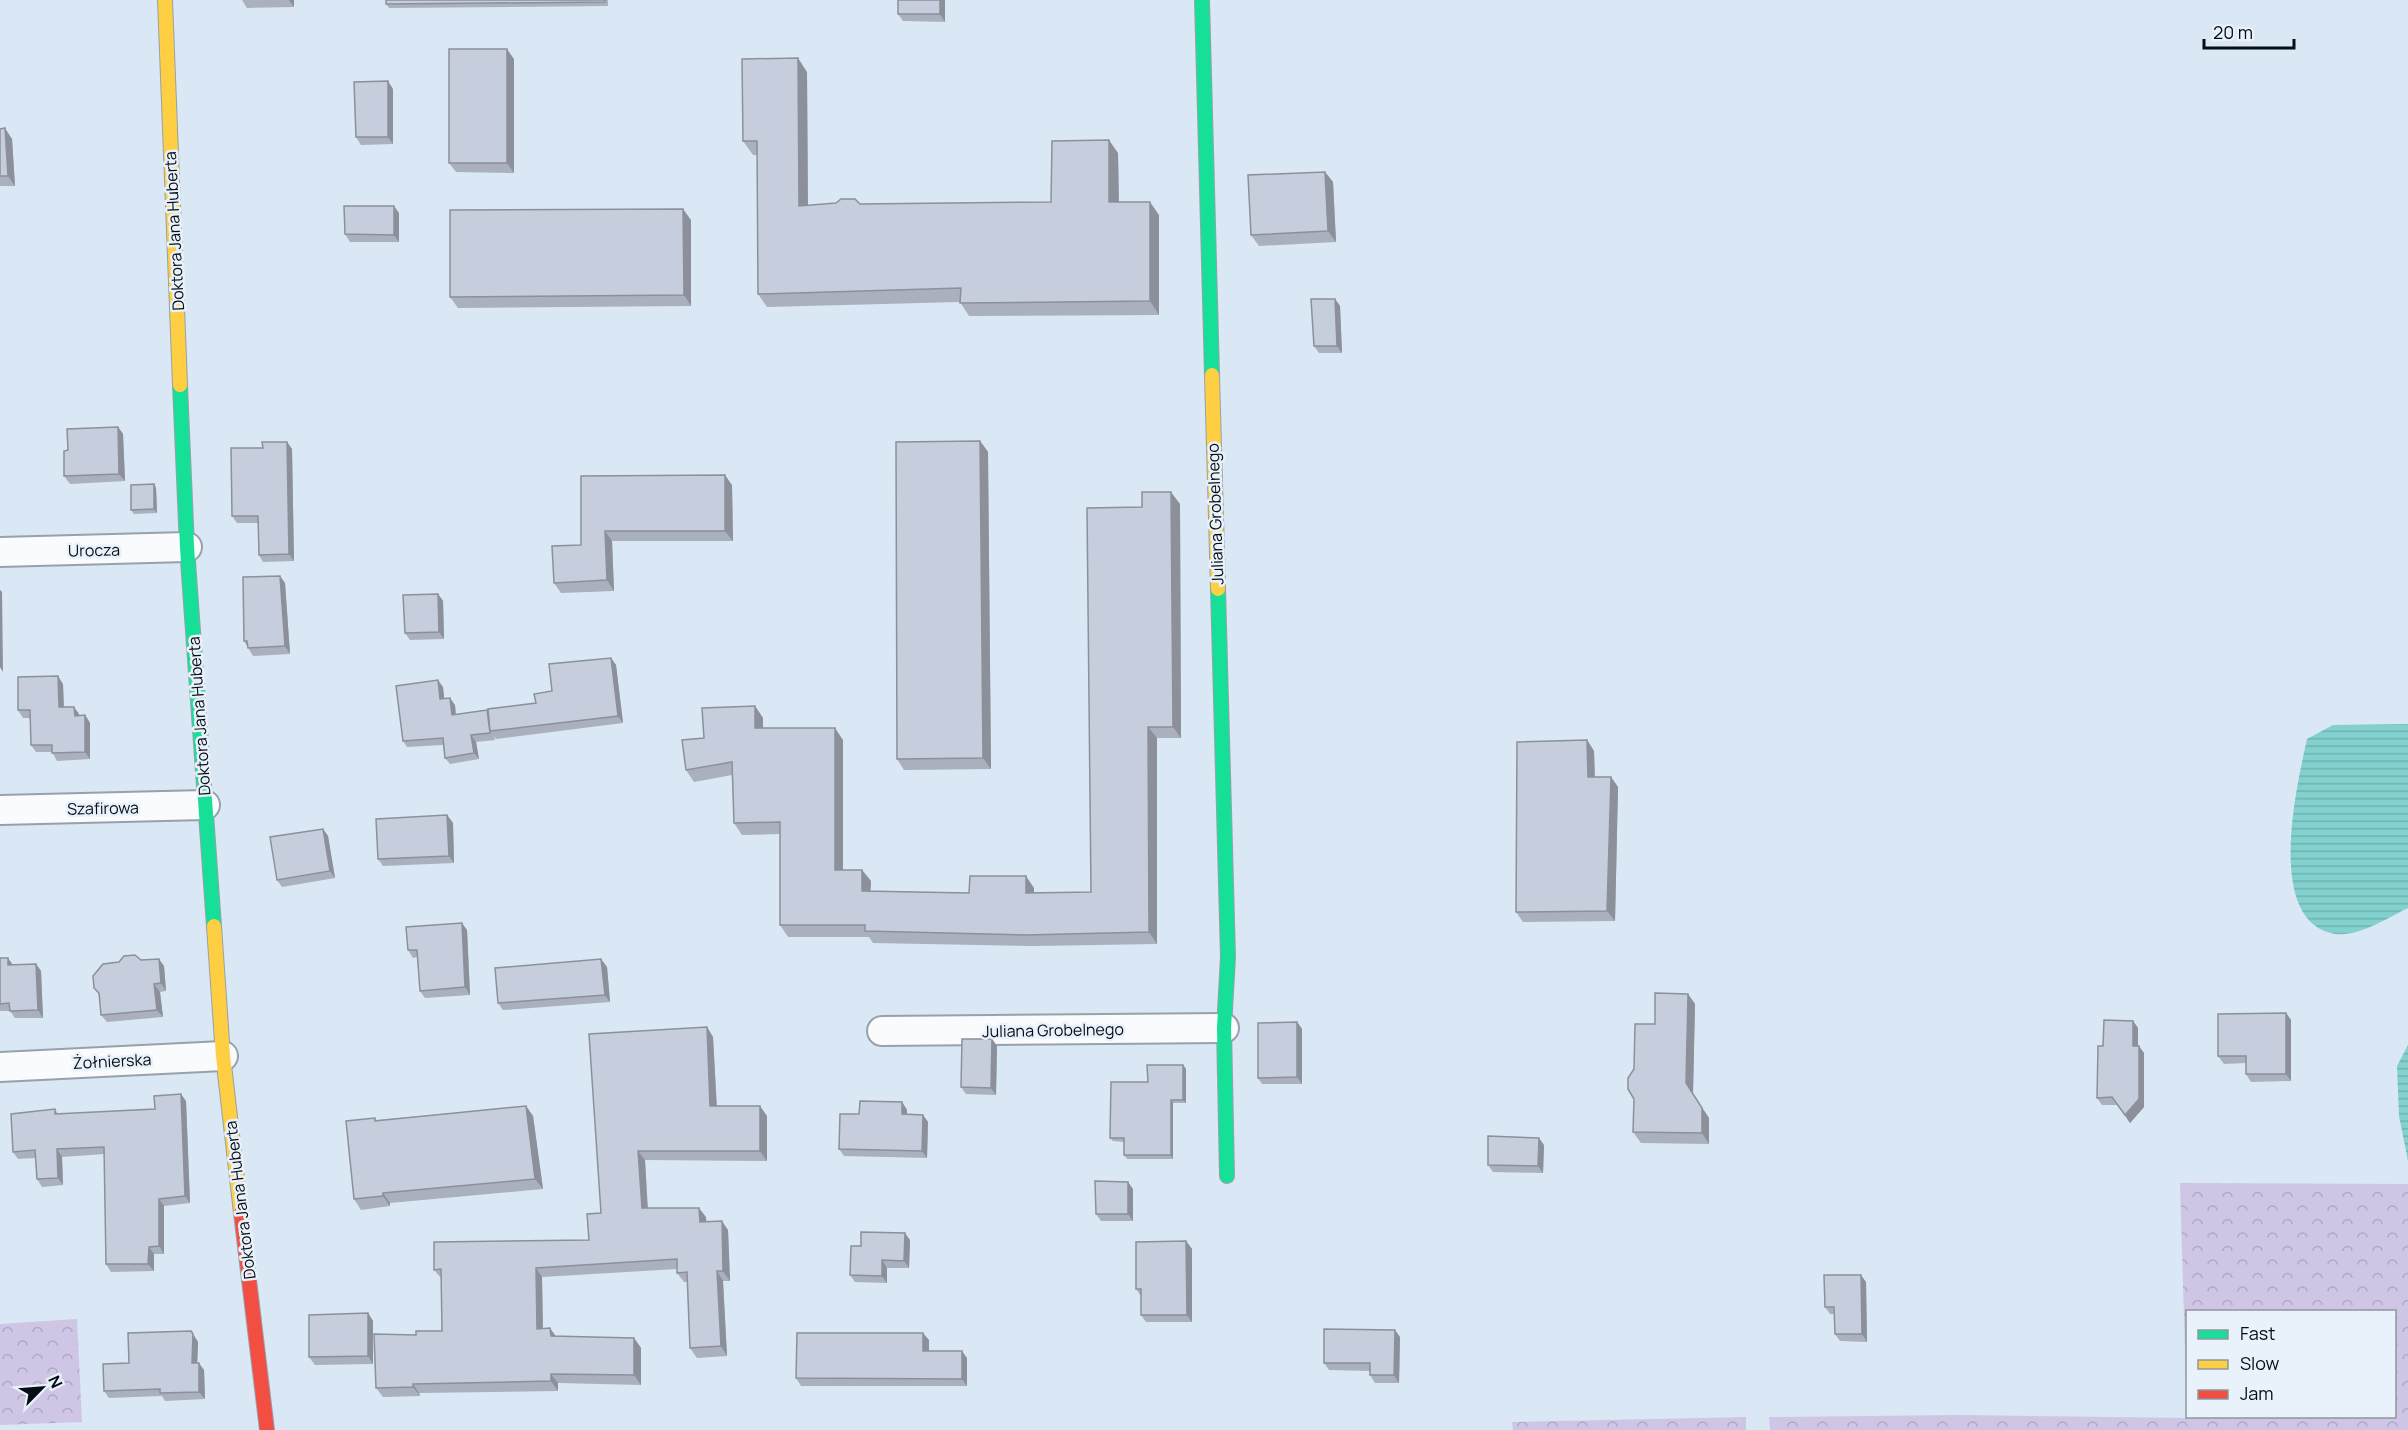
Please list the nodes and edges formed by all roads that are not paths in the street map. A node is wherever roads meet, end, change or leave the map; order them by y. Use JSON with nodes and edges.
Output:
{"nodes":[{"id":1,"x":165,"y":0,"type":"edge"},
{"id":2,"x":1202,"y":0,"type":"edge"},
{"id":3,"x":187,"y":547,"type":"junction"},
{"id":4,"x":0,"y":552,"type":"edge"},
{"id":5,"x":205,"y":806,"type":"junction"},
{"id":6,"x":0,"y":810,"type":"edge"},
{"id":7,"x":1224,"y":1028,"type":"junction"},
{"id":8,"x":882,"y":1031,"type":"dead end"},
{"id":9,"x":223,"y":1056,"type":"junction"},
{"id":10,"x":0,"y":1067,"type":"edge"},
{"id":11,"x":1227,"y":1176,"type":"dead end"},
{"id":12,"x":267,"y":1430,"type":"edge"}],
"edges":[{"from":1,"to":3,"type":"street","name":"Doktora Jana Huberta"},
{"from":2,"to":7,"type":"street","name":"Juliana Grobelnego"},
{"from":3,"to":4,"type":"street","name":"Urocza"},
{"from":3,"to":5,"type":"street","name":"Doktora Jana Huberta"},
{"from":5,"to":6,"type":"street","name":"Szafirowa"},
{"from":5,"to":9,"type":"street","name":"Doktora Jana Huberta"},
{"from":7,"to":8,"type":"street","name":"Juliana Grobelnego"},
{"from":7,"to":11,"type":"street","name":"Juliana Grobelnego"},
{"from":9,"to":10,"type":"street","name":"Żołnierska"},
{"from":9,"to":12,"type":"street","name":"Doktora Jana Huberta"}]}
